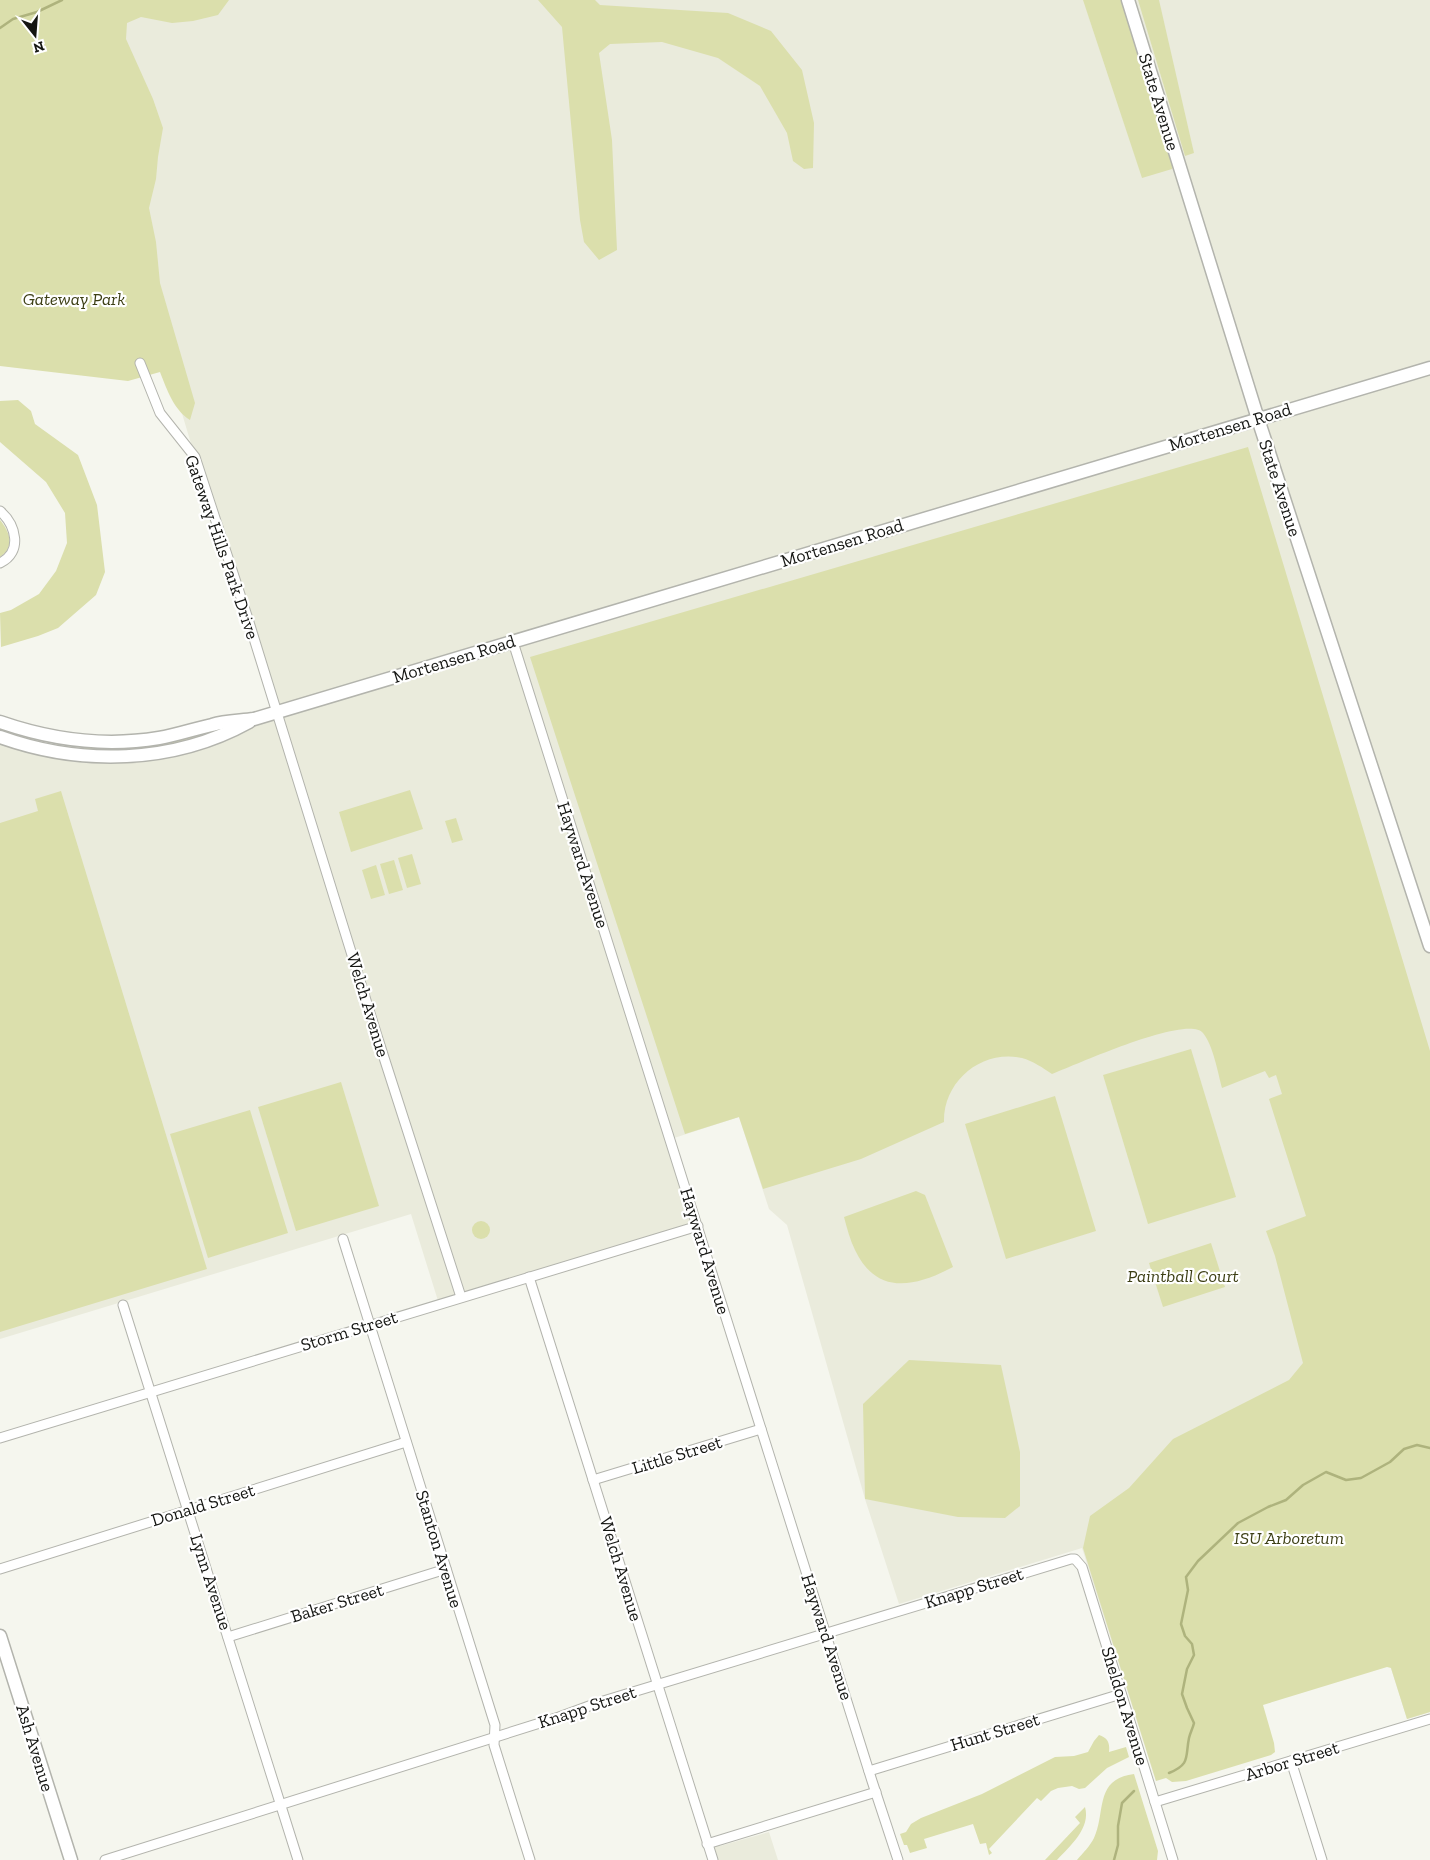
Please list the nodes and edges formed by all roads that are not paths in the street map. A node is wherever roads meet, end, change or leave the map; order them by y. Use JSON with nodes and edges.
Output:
{"nodes":[{"id":1,"x":1128,"y":0,"type":"edge"},
{"id":2,"x":140,"y":363,"type":"dead end"},
{"id":3,"x":1430,"y":368,"type":"edge"},
{"id":4,"x":1258,"y":418,"type":"junction"},
{"id":5,"x":0,"y":511,"type":"edge"},
{"id":6,"x":0,"y":563,"type":"edge"},
{"id":7,"x":513,"y":642,"type":"junction"},
{"id":8,"x":276,"y":713,"type":"junction"},
{"id":9,"x":254,"y":720,"type":"junction"},
{"id":10,"x":0,"y":722,"type":"edge"},
{"id":11,"x":0,"y":737,"type":"edge"},
{"id":12,"x":1430,"y":946,"type":"edge"},
{"id":13,"x":698,"y":1226,"type":"junction"},
{"id":14,"x":343,"y":1239,"type":"dead end"},
{"id":15,"x":529,"y":1277,"type":"junction"},
{"id":16,"x":461,"y":1297,"type":"junction"},
{"id":17,"x":123,"y":1305,"type":"dead end"},
{"id":18,"x":369,"y":1325,"type":"junction"},
{"id":19,"x":151,"y":1392,"type":"junction"},
{"id":20,"x":761,"y":1428,"type":"junction"},
{"id":21,"x":0,"y":1438,"type":"edge"},
{"id":22,"x":406,"y":1442,"type":"junction"},
{"id":23,"x":593,"y":1480,"type":"junction"},
{"id":24,"x":188,"y":1510,"type":"junction"},
{"id":25,"x":1071,"y":1559,"type":"joint"},
{"id":26,"x":0,"y":1569,"type":"edge"},
{"id":27,"x":446,"y":1569,"type":"junction"},
{"id":28,"x":826,"y":1633,"type":"junction"},
{"id":29,"x":0,"y":1636,"type":"edge"},
{"id":30,"x":228,"y":1637,"type":"junction"},
{"id":31,"x":4,"y":1657,"type":"edge"},
{"id":32,"x":657,"y":1684,"type":"junction"},
{"id":33,"x":1121,"y":1694,"type":"junction"},
{"id":34,"x":1430,"y":1719,"type":"edge"},
{"id":35,"x":493,"y":1738,"type":"junction"},
{"id":36,"x":1291,"y":1761,"type":"junction"},
{"id":37,"x":869,"y":1771,"type":"junction"},
{"id":38,"x":876,"y":1792,"type":"junction"},
{"id":39,"x":1155,"y":1802,"type":"junction"},
{"id":40,"x":280,"y":1804,"type":"junction"},
{"id":41,"x":707,"y":1844,"type":"junction"},
{"id":42,"x":70,"y":1860,"type":"edge"},
{"id":43,"x":105,"y":1860,"type":"edge"},
{"id":44,"x":298,"y":1860,"type":"edge"},
{"id":45,"x":530,"y":1860,"type":"edge"},
{"id":46,"x":713,"y":1860,"type":"edge"},
{"id":47,"x":898,"y":1860,"type":"edge"},
{"id":48,"x":1173,"y":1860,"type":"edge"},
{"id":49,"x":1322,"y":1860,"type":"edge"}],
"edges":[{"from":1,"to":4,"type":"street","name":"State Avenue"},
{"from":2,"to":8,"type":"street","name":"Gateway Hills Park Drive"},
{"from":3,"to":4,"type":"street","name":"Mortensen Road"},
{"from":4,"to":7,"type":"street","name":"Mortensen Road"},
{"from":4,"to":12,"type":"street","name":"State Avenue"},
{"from":5,"to":6,"type":"street"},
{"from":7,"to":8,"type":"street","name":"Mortensen Road"},
{"from":7,"to":13,"type":"street","name":"Hayward Avenue"},
{"from":8,"to":9,"type":"street","name":"Mortensen Road"},
{"from":8,"to":16,"type":"street","name":"Welch Avenue"},
{"from":9,"to":10,"type":"street","name":"Mortensen Road"},
{"from":9,"to":11,"type":"street","name":"Mortensen Road"},
{"from":13,"to":15,"type":"street","name":"Storm Street"},
{"from":13,"to":20,"type":"street","name":"Hayward Avenue"},
{"from":14,"to":18,"type":"street","name":"Stanton Avenue"},
{"from":15,"to":16,"type":"street","name":"Storm Street"},
{"from":15,"to":23,"type":"street","name":"Welch Avenue"},
{"from":16,"to":18,"type":"street","name":"Storm Street"},
{"from":17,"to":19,"type":"street","name":"Lynn Avenue"},
{"from":18,"to":19,"type":"street","name":"Storm Street"},
{"from":18,"to":22,"type":"street","name":"Stanton Avenue"},
{"from":19,"to":21,"type":"street","name":"Storm Street"},
{"from":19,"to":24,"type":"street","name":"Lynn Avenue"},
{"from":20,"to":23,"type":"street","name":"Little Street"},
{"from":20,"to":28,"type":"street","name":"Hayward Avenue"},
{"from":22,"to":24,"type":"street","name":"Donald Street"},
{"from":22,"to":27,"type":"street","name":"Stanton Avenue"},
{"from":23,"to":32,"type":"street","name":"Welch Avenue"},
{"from":24,"to":26,"type":"street","name":"Donald Street"},
{"from":24,"to":30,"type":"street","name":"Lynn Avenue"},
{"from":25,"to":28,"type":"street","name":"Knapp Street"},
{"from":25,"to":33,"type":"street","name":"Sheldon Avenue"},
{"from":27,"to":30,"type":"street","name":"Baker Street"},
{"from":27,"to":35,"type":"street","name":"Stanton Avenue"},
{"from":28,"to":32,"type":"street","name":"Knapp Street"},
{"from":28,"to":37,"type":"street","name":"Hayward Avenue"},
{"from":29,"to":31,"type":"street","name":"Ash Avenue"},
{"from":30,"to":40,"type":"street","name":"Lynn Avenue"},
{"from":31,"to":42,"type":"street","name":"Ash Avenue"},
{"from":32,"to":35,"type":"street","name":"Knapp Street"},
{"from":32,"to":41,"type":"street","name":"Welch Avenue"},
{"from":33,"to":37,"type":"street","name":"Hunt Street"},
{"from":33,"to":39,"type":"street","name":"Sheldon Avenue"},
{"from":34,"to":36,"type":"street","name":"Arbor Street"},
{"from":35,"to":40,"type":"street","name":"Knapp Street"},
{"from":35,"to":45,"type":"street","name":"Stanton Avenue"},
{"from":36,"to":39,"type":"street","name":"Arbor Street"},
{"from":36,"to":49,"type":"street"},
{"from":37,"to":38,"type":"street","name":"Hayward Avenue"},
{"from":38,"to":41,"type":"street"},
{"from":38,"to":47,"type":"street","name":"Hayward Avenue"},
{"from":39,"to":48,"type":"street","name":"Sheldon Avenue"},
{"from":40,"to":43,"type":"street","name":"Knapp Street"},
{"from":40,"to":44,"type":"street","name":"Lynn Avenue"},
{"from":41,"to":46,"type":"street","name":"Welch Avenue"}]}
